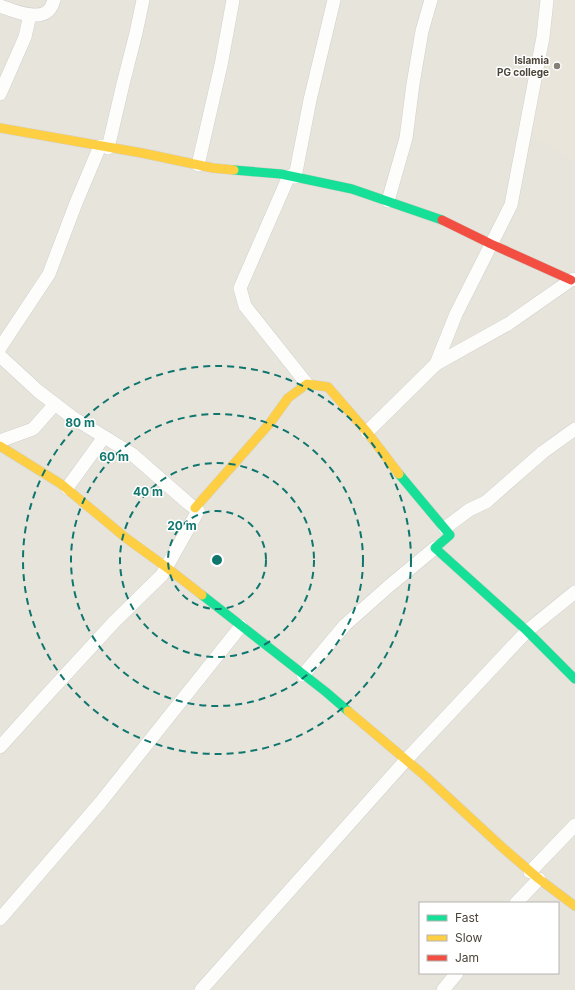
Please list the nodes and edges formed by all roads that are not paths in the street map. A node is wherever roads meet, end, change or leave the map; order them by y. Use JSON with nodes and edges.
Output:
{"nodes":[{"id":1,"x":54,"y":0,"type":"edge"},
{"id":2,"x":143,"y":0,"type":"edge"},
{"id":3,"x":233,"y":0,"type":"edge"},
{"id":4,"x":334,"y":0,"type":"edge"},
{"id":5,"x":431,"y":0,"type":"edge"},
{"id":6,"x":547,"y":0,"type":"edge"},
{"id":7,"x":0,"y":6,"type":"edge"},
{"id":8,"x":30,"y":15,"type":"junction"},
{"id":9,"x":0,"y":94,"type":"edge"},
{"id":10,"x":0,"y":128,"type":"edge"},
{"id":11,"x":104,"y":147,"type":"junction"},
{"id":12,"x":198,"y":165,"type":"junction"},
{"id":13,"x":292,"y":176,"type":"junction"},
{"id":14,"x":388,"y":201,"type":"junction"},
{"id":15,"x":492,"y":244,"type":"junction"},
{"id":16,"x":573,"y":279,"type":"edge"},
{"id":17,"x":0,"y":348,"type":"edge"},
{"id":18,"x":0,"y":356,"type":"edge"},
{"id":19,"x":436,"y":364,"type":"junction"},
{"id":20,"x":307,"y":384,"type":"junction"},
{"id":21,"x":55,"y":404,"type":"junction"},
{"id":22,"x":575,"y":429,"type":"edge"},
{"id":23,"x":367,"y":432,"type":"junction"},
{"id":24,"x":104,"y":437,"type":"junction"},
{"id":25,"x":0,"y":441,"type":"edge"},
{"id":26,"x":0,"y":446,"type":"edge"},
{"id":27,"x":67,"y":488,"type":"junction"},
{"id":28,"x":195,"y":508,"type":"junction"},
{"id":29,"x":445,"y":528,"type":"junction"},
{"id":30,"x":435,"y":548,"type":"junction"},
{"id":31,"x":166,"y":567,"type":"junction"},
{"id":32,"x":575,"y":592,"type":"edge"},
{"id":33,"x":241,"y":626,"type":"junction"},
{"id":34,"x":527,"y":631,"type":"junction"},
{"id":35,"x":304,"y":675,"type":"junction"},
{"id":36,"x":575,"y":679,"type":"edge"},
{"id":37,"x":0,"y":747,"type":"edge"},
{"id":38,"x":406,"y":760,"type":"junction"},
{"id":39,"x":575,"y":825,"type":"edge"},
{"id":40,"x":535,"y":875,"type":"junction"},
{"id":41,"x":517,"y":902,"type":"edge"},
{"id":42,"x":575,"y":906,"type":"edge"},
{"id":43,"x":0,"y":919,"type":"edge"},
{"id":44,"x":456,"y":974,"type":"edge"},
{"id":45,"x":201,"y":990,"type":"edge"},
{"id":46,"x":444,"y":990,"type":"edge"}],
"edges":[{"from":1,"to":8,"type":"street"},
{"from":2,"to":11,"type":"street"},
{"from":3,"to":12,"type":"street"},
{"from":4,"to":13,"type":"street"},
{"from":5,"to":14,"type":"street"},
{"from":6,"to":15,"type":"street"},
{"from":7,"to":8,"type":"street"},
{"from":8,"to":9,"type":"street"},
{"from":10,"to":11,"type":"street"},
{"from":11,"to":12,"type":"street"},
{"from":11,"to":17,"type":"street"},
{"from":12,"to":13,"type":"street"},
{"from":13,"to":14,"type":"street"},
{"from":13,"to":20,"type":"street"},
{"from":14,"to":15,"type":"street"},
{"from":15,"to":16,"type":"street"},
{"from":15,"to":19,"type":"street"},
{"from":16,"to":19,"type":"street"},
{"from":18,"to":21,"type":"street"},
{"from":19,"to":23,"type":"street"},
{"from":20,"to":23,"type":"street"},
{"from":20,"to":28,"type":"street"},
{"from":21,"to":24,"type":"street"},
{"from":21,"to":25,"type":"street"},
{"from":22,"to":29,"type":"street"},
{"from":23,"to":29,"type":"street"},
{"from":24,"to":27,"type":"street"},
{"from":24,"to":28,"type":"street"},
{"from":26,"to":27,"type":"street"},
{"from":27,"to":31,"type":"street"},
{"from":28,"to":31,"type":"street"},
{"from":29,"to":30,"type":"street"},
{"from":30,"to":34,"type":"street"},
{"from":30,"to":35,"type":"street"},
{"from":31,"to":33,"type":"street"},
{"from":31,"to":37,"type":"street"},
{"from":32,"to":34,"type":"street"},
{"from":33,"to":35,"type":"street"},
{"from":33,"to":43,"type":"street"},
{"from":34,"to":36,"type":"street"},
{"from":34,"to":38,"type":"street"},
{"from":35,"to":38,"type":"street"},
{"from":38,"to":40,"type":"street"},
{"from":38,"to":45,"type":"street"},
{"from":39,"to":40,"type":"street"},
{"from":40,"to":41,"type":"street"},
{"from":40,"to":42,"type":"street"},
{"from":44,"to":46,"type":"street"}]}
